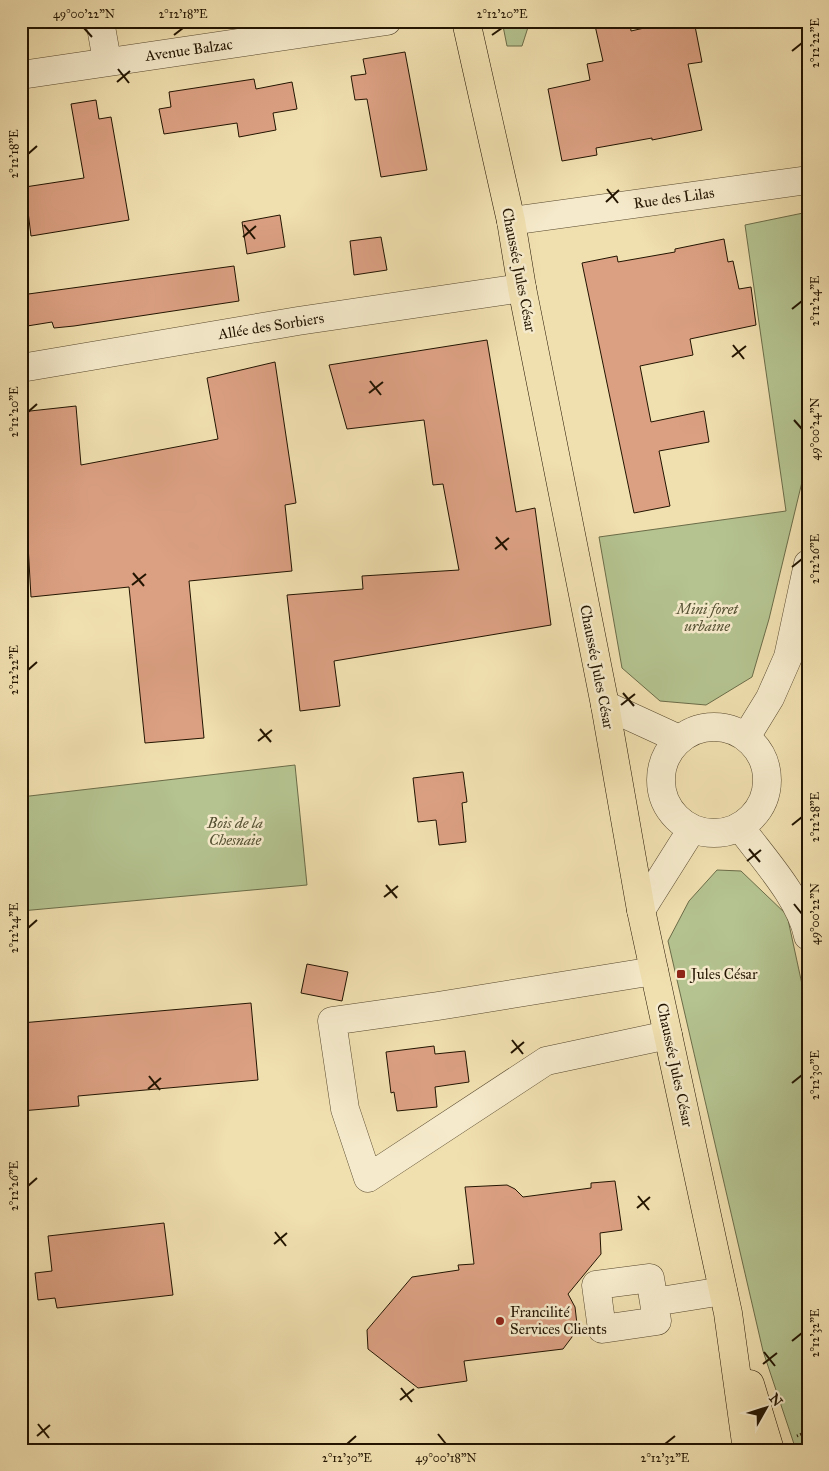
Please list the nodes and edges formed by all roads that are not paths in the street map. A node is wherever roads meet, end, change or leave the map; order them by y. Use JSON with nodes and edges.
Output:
{"nodes":[{"id":1,"x":100,"y":21,"type":"edge"},
{"id":2,"x":387,"y":21,"type":"edge"},
{"id":3,"x":466,"y":21,"type":"edge"},
{"id":4,"x":107,"y":61,"type":"junction"},
{"id":5,"x":21,"y":75,"type":"edge"},
{"id":6,"x":808,"y":180,"type":"edge"},
{"id":7,"x":511,"y":221,"type":"junction"},
{"id":8,"x":522,"y":288,"type":"junction"},
{"id":9,"x":21,"y":368,"type":"edge"},
{"id":10,"x":808,"y":564,"type":"edge"},
{"id":11,"x":604,"y":704,"type":"junction"},
{"id":12,"x":746,"y":737,"type":"junction"},
{"id":13,"x":679,"y":739,"type":"junction"},
{"id":14,"x":740,"y":827,"type":"junction"},
{"id":15,"x":692,"y":828,"type":"junction"},
{"id":16,"x":642,"y":910,"type":"junction"},
{"id":17,"x":807,"y":928,"type":"edge"},
{"id":18,"x":654,"y":971,"type":"junction"},
{"id":19,"x":668,"y":1035,"type":"junction"},
{"id":20,"x":654,"y":1302,"type":"dead end"},
{"id":21,"x":725,"y":1302,"type":"junction"},
{"id":22,"x":747,"y":1450,"type":"edge"},
{"id":23,"x":770,"y":1450,"type":"edge"}],
"edges":[{"from":1,"to":4,"type":"street"},
{"from":2,"to":4,"type":"street","name":"Avenue Balzac"},
{"from":3,"to":7,"type":"main road","name":"Chaussée Jules César"},
{"from":4,"to":5,"type":"street","name":"Avenue Balzac"},
{"from":6,"to":7,"type":"street","name":"Rue des Lilas"},
{"from":7,"to":8,"type":"main road","name":"Chaussée Jules César"},
{"from":8,"to":9,"type":"street","name":"Allée des Sorbiers"},
{"from":8,"to":11,"type":"main road","name":"Chaussée Jules César"},
{"from":10,"to":12,"type":"street"},
{"from":11,"to":13,"type":"street"},
{"from":11,"to":16,"type":"main road","name":"Chaussée Jules César"},
{"from":12,"to":13,"type":"street"},
{"from":12,"to":14,"type":"street"},
{"from":13,"to":15,"type":"street"},
{"from":14,"to":15,"type":"street"},
{"from":14,"to":17,"type":"street"},
{"from":15,"to":16,"type":"street"},
{"from":16,"to":18,"type":"main road","name":"Chaussée Jules César"},
{"from":18,"to":19,"type":"main road","name":"Chaussée Jules César"},
{"from":18,"to":19,"type":"street"},
{"from":19,"to":21,"type":"main road","name":"Chaussée Jules César"},
{"from":20,"to":21,"type":"street"},
{"from":21,"to":22,"type":"main road","name":"Chaussée Jules César"},
{"from":21,"to":23,"type":"main road","name":"Chaussée Jules César"}]}
